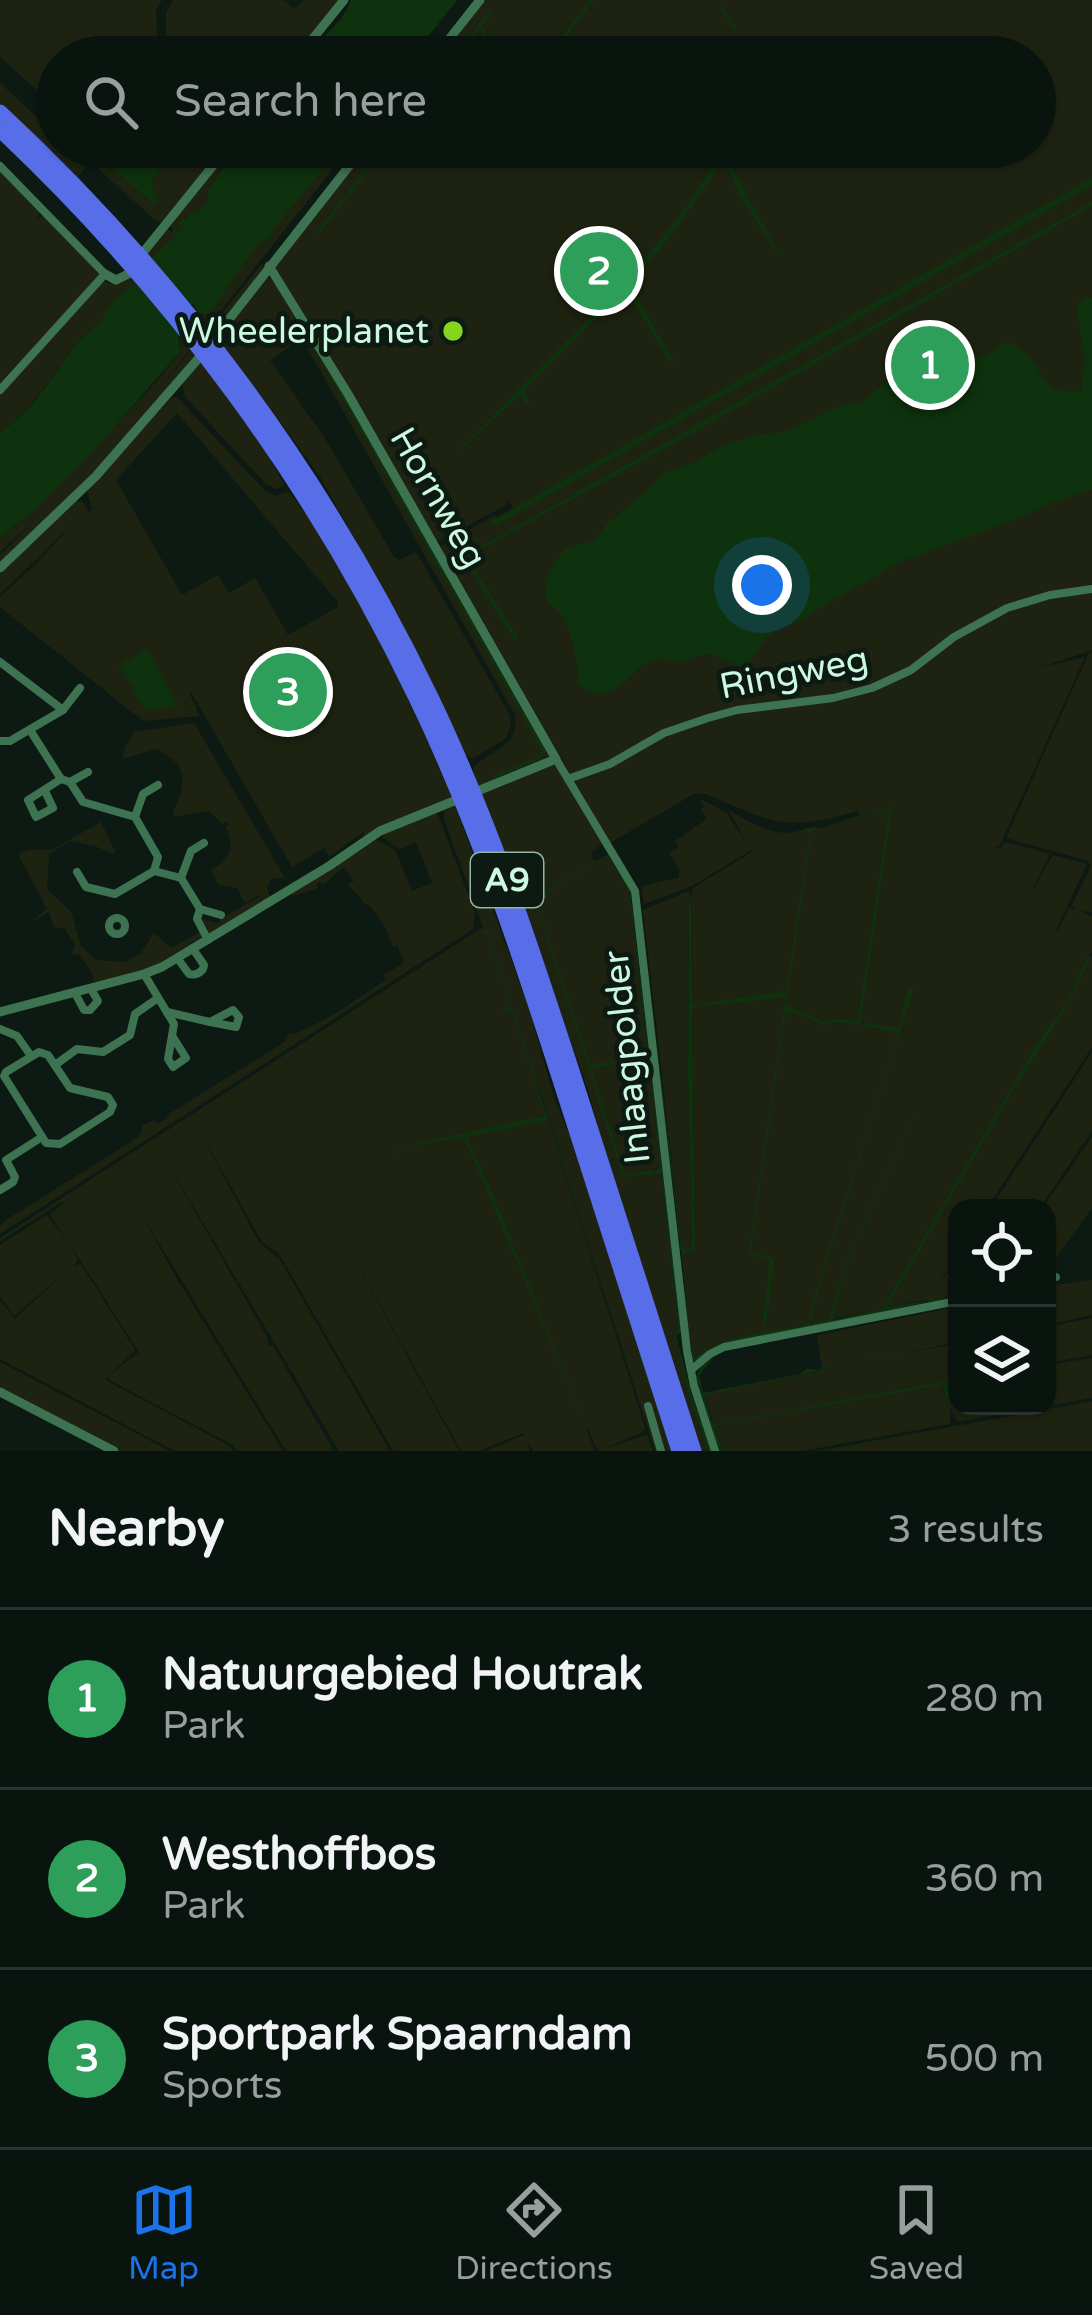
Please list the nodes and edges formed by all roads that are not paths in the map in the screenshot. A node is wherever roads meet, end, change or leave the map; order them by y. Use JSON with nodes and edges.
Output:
{"nodes":[{"id":1,"x":344,"y":0,"type":"edge"},
{"id":2,"x":480,"y":0,"type":"edge"},
{"id":3,"x":315,"y":36,"type":"edge"},
{"id":4,"x":452,"y":36,"type":"edge"},
{"id":5,"x":3,"y":124,"type":"edge"},
{"id":6,"x":36,"y":161,"type":"edge"},
{"id":7,"x":0,"y":166,"type":"edge"},
{"id":8,"x":42,"y":168,"type":"edge"},
{"id":9,"x":212,"y":168,"type":"edge"},
{"id":10,"x":347,"y":168,"type":"edge"},
{"id":11,"x":145,"y":250,"type":"dead end"},
{"id":12,"x":269,"y":266,"type":"junction"},
{"id":13,"x":105,"y":274,"type":"junction"},
{"id":14,"x":128,"y":274,"type":"dead end"},
{"id":15,"x":216,"y":336,"type":"dead end"},
{"id":16,"x":210,"y":360,"type":"junction"},
{"id":17,"x":0,"y":390,"type":"edge"},
{"id":18,"x":0,"y":568,"type":"edge"},
{"id":19,"x":1092,"y":590,"type":"edge"},
{"id":20,"x":0,"y":662,"type":"edge"},
{"id":21,"x":80,"y":688,"type":"dead end"},
{"id":22,"x":63,"y":710,"type":"junction"},
{"id":23,"x":29,"y":729,"type":"junction"},
{"id":24,"x":0,"y":741,"type":"edge"},
{"id":25,"x":556,"y":759,"type":"junction"},
{"id":26,"x":88,"y":772,"type":"dead end"},
{"id":27,"x":568,"y":779,"type":"junction"},
{"id":28,"x":65,"y":780,"type":"junction"},
{"id":29,"x":158,"y":785,"type":"dead end"},
{"id":30,"x":480,"y":790,"type":"dead end"},
{"id":31,"x":45,"y":791,"type":"dead end"},
{"id":32,"x":454,"y":801,"type":"dead end"},
{"id":33,"x":135,"y":817,"type":"junction"},
{"id":34,"x":205,"y":843,"type":"dead end"},
{"id":35,"x":154,"y":871,"type":"junction"},
{"id":36,"x":77,"y":872,"type":"dead end"},
{"id":37,"x":182,"y":878,"type":"junction"},
{"id":38,"x":123,"y":889,"type":"junction"},
{"id":39,"x":200,"y":910,"type":"junction"},
{"id":40,"x":221,"y":915,"type":"dead end"},
{"id":41,"x":118,"y":917,"type":"dead end"},
{"id":42,"x":208,"y":940,"type":"junction"},
{"id":43,"x":194,"y":949,"type":"junction"},
{"id":44,"x":178,"y":959,"type":"junction"},
{"id":45,"x":144,"y":974,"type":"junction"},
{"id":46,"x":91,"y":989,"type":"junction"},
{"id":47,"x":75,"y":993,"type":"junction"},
{"id":48,"x":158,"y":998,"type":"junction"},
{"id":49,"x":0,"y":1012,"type":"edge"},
{"id":50,"x":167,"y":1012,"type":"junction"},
{"id":51,"x":210,"y":1022,"type":"dead end"},
{"id":52,"x":0,"y":1029,"type":"edge"},
{"id":53,"x":173,"y":1036,"type":"dead end"},
{"id":54,"x":31,"y":1056,"type":"junction"},
{"id":55,"x":55,"y":1065,"type":"junction"},
{"id":56,"x":42,"y":1137,"type":"junction"},
{"id":57,"x":0,"y":1190,"type":"edge"},
{"id":58,"x":948,"y":1302,"type":"edge"},
{"id":59,"x":691,"y":1370,"type":"junction"},
{"id":60,"x":0,"y":1392,"type":"edge"},
{"id":61,"x":647,"y":1406,"type":"dead end"},
{"id":62,"x":114,"y":1451,"type":"edge"},
{"id":63,"x":661,"y":1451,"type":"edge"},
{"id":64,"x":680,"y":1451,"type":"edge"},
{"id":65,"x":694,"y":1451,"type":"edge"},
{"id":66,"x":715,"y":1451,"type":"edge"}],
"edges":[{"from":1,"to":3,"type":"street"},
{"from":2,"to":4,"type":"street"},
{"from":5,"to":6,"type":"highway","number":"A9"},
{"from":7,"to":13,"type":"street"},
{"from":8,"to":16,"type":"highway","number":"A9"},
{"from":9,"to":11,"type":"street"},
{"from":10,"to":12,"type":"street"},
{"from":12,"to":15,"type":"street"},
{"from":12,"to":25,"type":"street","name":"Hornweg"},
{"from":13,"to":14,"type":"street"},
{"from":13,"to":17,"type":"street"},
{"from":16,"to":18,"type":"street"},
{"from":16,"to":64,"type":"highway","number":"A9"},
{"from":16,"to":65,"type":"highway","number":"A9"},
{"from":19,"to":27,"type":"street","name":"Ringweg"},
{"from":20,"to":22,"type":"street"},
{"from":21,"to":22,"type":"street"},
{"from":22,"to":23,"type":"street"},
{"from":23,"to":24,"type":"street"},
{"from":23,"to":28,"type":"street"},
{"from":25,"to":27,"type":"street","name":"Inlaagpolder"},
{"from":25,"to":30,"type":"street"},
{"from":26,"to":28,"type":"street"},
{"from":27,"to":59,"type":"street","name":"Inlaagpolder"},
{"from":28,"to":31,"type":"street"},
{"from":28,"to":33,"type":"street"},
{"from":29,"to":33,"type":"street"},
{"from":32,"to":42,"type":"street"},
{"from":33,"to":35,"type":"street"},
{"from":34,"to":37,"type":"street"},
{"from":35,"to":37,"type":"street"},
{"from":35,"to":38,"type":"street"},
{"from":36,"to":38,"type":"street"},
{"from":37,"to":39,"type":"street"},
{"from":38,"to":41,"type":"street"},
{"from":39,"to":40,"type":"street"},
{"from":39,"to":42,"type":"street"},
{"from":42,"to":43,"type":"street"},
{"from":43,"to":44,"type":"street"},
{"from":43,"to":44,"type":"street"},
{"from":44,"to":45,"type":"street"},
{"from":45,"to":46,"type":"street"},
{"from":45,"to":48,"type":"street"},
{"from":46,"to":47,"type":"street"},
{"from":46,"to":47,"type":"street"},
{"from":47,"to":49,"type":"street"},
{"from":48,"to":50,"type":"street"},
{"from":48,"to":55,"type":"street"},
{"from":50,"to":51,"type":"street"},
{"from":50,"to":53,"type":"street"},
{"from":52,"to":54,"type":"street"},
{"from":54,"to":55,"type":"street"},
{"from":54,"to":56,"type":"street"},
{"from":55,"to":56,"type":"street"},
{"from":56,"to":57,"type":"street"},
{"from":58,"to":59,"type":"street"},
{"from":59,"to":66,"type":"street","name":"Inlaagpolder"},
{"from":60,"to":62,"type":"street"},
{"from":61,"to":63,"type":"street"}]}
